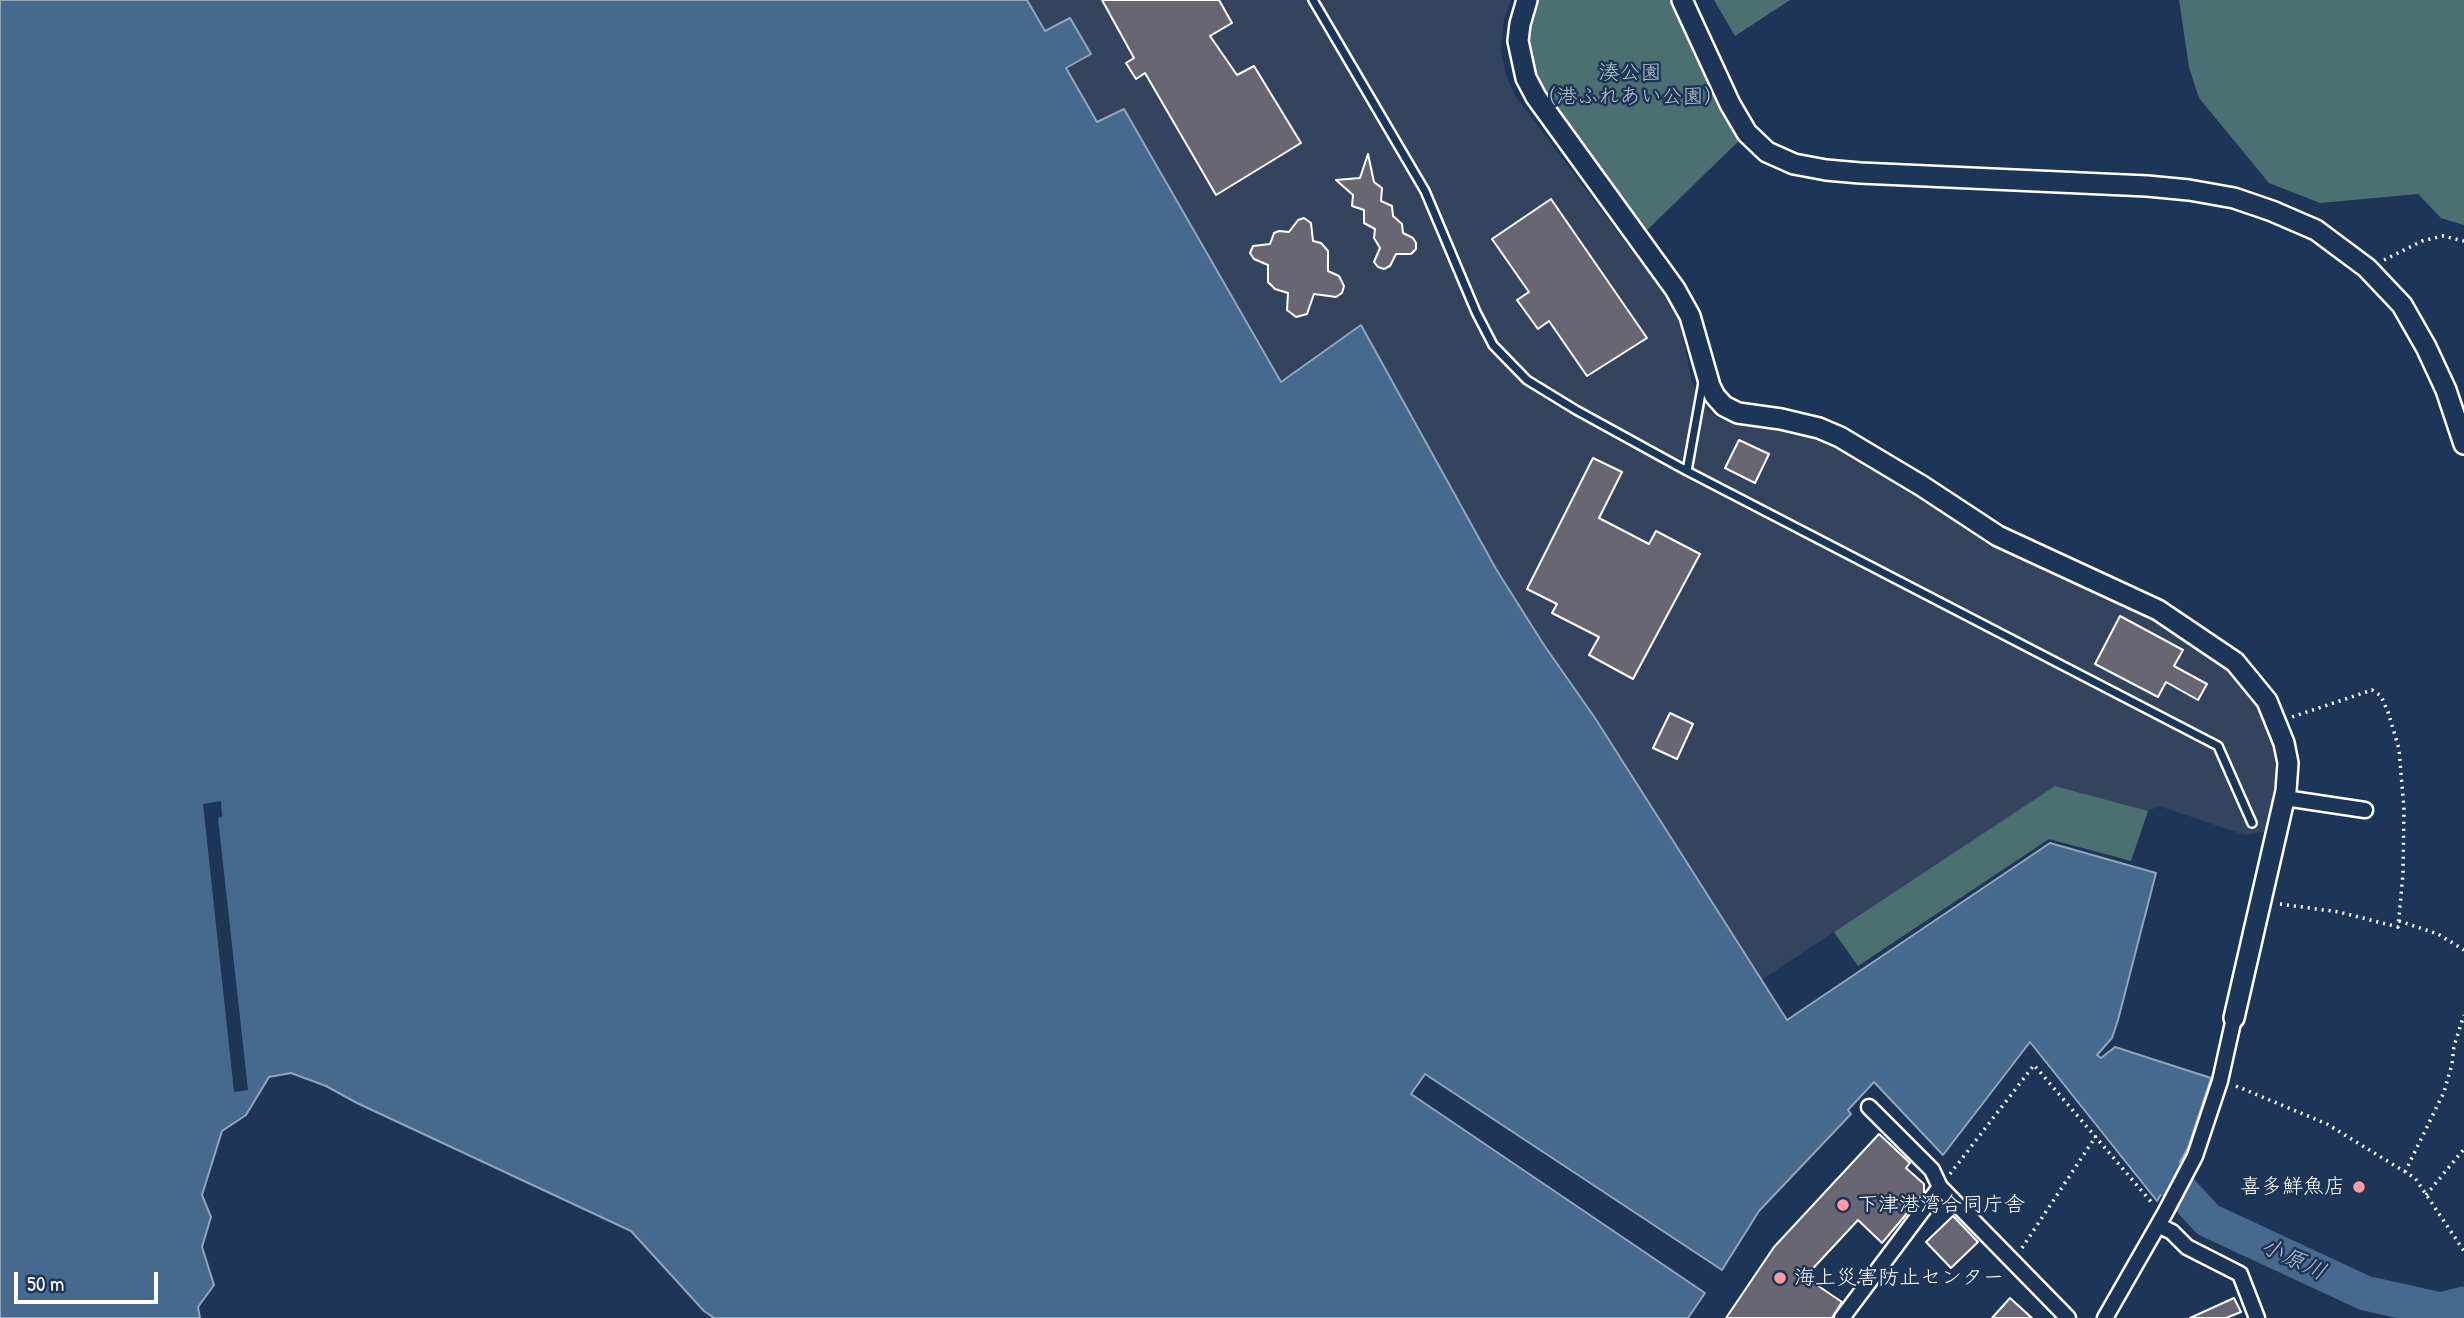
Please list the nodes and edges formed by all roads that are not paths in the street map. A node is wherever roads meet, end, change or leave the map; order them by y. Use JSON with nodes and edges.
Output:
{"nodes":[{"id":1,"x":1313,"y":0,"type":"edge"},
{"id":2,"x":1527,"y":0,"type":"edge"},
{"id":3,"x":1682,"y":0,"type":"edge"},
{"id":4,"x":1705,"y":370,"type":"junction"},
{"id":5,"x":2464,"y":444,"type":"edge"},
{"id":6,"x":1687,"y":471,"type":"junction"},
{"id":7,"x":2285,"y":798,"type":"junction"},
{"id":8,"x":2365,"y":810,"type":"dead end"},
{"id":9,"x":2252,"y":823,"type":"dead end"},
{"id":10,"x":2234,"y":1018,"type":"joint"},
{"id":11,"x":1869,"y":1108,"type":"dead end"},
{"id":12,"x":1940,"y":1186,"type":"junction"},
{"id":13,"x":2162,"y":1218,"type":"junction"},
{"id":14,"x":1842,"y":1318,"type":"edge"},
{"id":15,"x":2068,"y":1318,"type":"edge"},
{"id":16,"x":2105,"y":1318,"type":"edge"},
{"id":17,"x":2258,"y":1318,"type":"edge"}],
"edges":[{"from":1,"to":6,"type":"lane"},
{"from":2,"to":4,"type":"street"},
{"from":3,"to":5,"type":"street"},
{"from":4,"to":6,"type":"lane"},
{"from":4,"to":7,"type":"street"},
{"from":6,"to":9,"type":"lane"},
{"from":7,"to":8,"type":"street"},
{"from":7,"to":10,"type":"street"},
{"from":10,"to":13,"type":"street"},
{"from":11,"to":12,"type":"street"},
{"from":12,"to":14,"type":"street"},
{"from":12,"to":15,"type":"street"},
{"from":13,"to":16,"type":"street"},
{"from":13,"to":17,"type":"street"}]}
